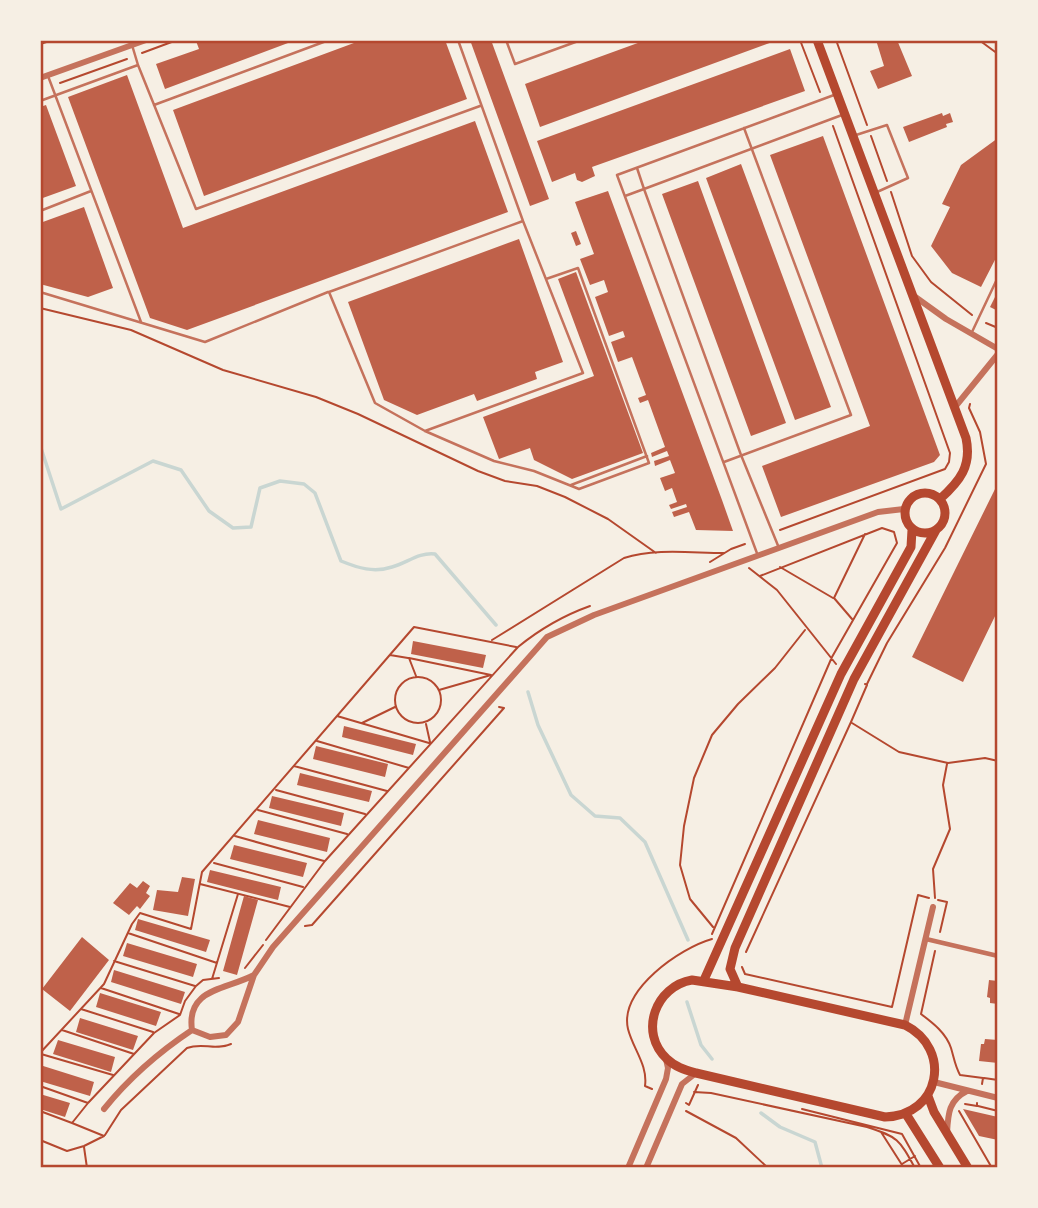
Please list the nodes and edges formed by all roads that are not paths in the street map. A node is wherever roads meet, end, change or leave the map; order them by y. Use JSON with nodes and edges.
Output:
{"nodes":[{"id":1,"x":146,"y":40,"type":"edge"},
{"id":2,"x":329,"y":40,"type":"edge"},
{"id":3,"x":458,"y":40,"type":"edge"},
{"id":4,"x":506,"y":40,"type":"edge"},
{"id":5,"x":581,"y":40,"type":"edge"},
{"id":6,"x":817,"y":40,"type":"edge"},
{"id":7,"x":132,"y":45,"type":"junction"},
{"id":8,"x":138,"y":65,"type":"junction"},
{"id":9,"x":44,"y":76,"type":"edge"},
{"id":10,"x":837,"y":94,"type":"junction"},
{"id":11,"x":55,"y":96,"type":"junction"},
{"id":12,"x":40,"y":101,"type":"edge"},
{"id":13,"x":154,"y":105,"type":"junction"},
{"id":14,"x":480,"y":106,"type":"junction"},
{"id":15,"x":845,"y":114,"type":"junction"},
{"id":16,"x":744,"y":128,"type":"junction"},
{"id":17,"x":853,"y":136,"type":"junction"},
{"id":18,"x":751,"y":148,"type":"junction"},
{"id":19,"x":637,"y":168,"type":"junction"},
{"id":20,"x":644,"y":189,"type":"junction"},
{"id":21,"x":90,"y":191,"type":"junction"},
{"id":22,"x":874,"y":194,"type":"junction"},
{"id":23,"x":625,"y":196,"type":"junction"},
{"id":24,"x":40,"y":211,"type":"edge"},
{"id":25,"x":523,"y":221,"type":"junction"},
{"id":26,"x":998,"y":277,"type":"edge"},
{"id":27,"x":546,"y":279,"type":"junction"},
{"id":28,"x":40,"y":292,"type":"edge"},
{"id":29,"x":329,"y":292,"type":"junction"},
{"id":30,"x":913,"y":295,"type":"junction"},
{"id":31,"x":141,"y":322,"type":"junction"},
{"id":32,"x":971,"y":335,"type":"junction"},
{"id":33,"x":998,"y":349,"type":"edge"},
{"id":34,"x":998,"y":355,"type":"edge"},
{"id":35,"x":955,"y":407,"type":"junction"},
{"id":36,"x":425,"y":431,"type":"junction"},
{"id":37,"x":741,"y":455,"type":"junction"},
{"id":38,"x":647,"y":456,"type":"junction"},
{"id":39,"x":724,"y":462,"type":"junction"},
{"id":40,"x":570,"y":486,"type":"junction"},
{"id":41,"x":940,"y":499,"type":"junction"},
{"id":42,"x":904,"y":509,"type":"junction"},
{"id":43,"x":912,"y":530,"type":"junction"},
{"id":44,"x":936,"y":530,"type":"junction"},
{"id":45,"x":779,"y":548,"type":"junction"},
{"id":46,"x":758,"y":556,"type":"junction"},
{"id":47,"x":933,"y":907,"type":"dead end"},
{"id":48,"x":926,"y":939,"type":"junction"},
{"id":49,"x":998,"y":956,"type":"edge"},
{"id":50,"x":254,"y":975,"type":"junction"},
{"id":51,"x":704,"y":980,"type":"junction"},
{"id":52,"x":738,"y":987,"type":"junction"},
{"id":53,"x":905,"y":1025,"type":"junction"},
{"id":54,"x":192,"y":1030,"type":"junction"},
{"id":55,"x":666,"y":1059,"type":"junction"},
{"id":56,"x":696,"y":1073,"type":"junction"},
{"id":57,"x":934,"y":1082,"type":"junction"},
{"id":58,"x":967,"y":1091,"type":"junction"},
{"id":59,"x":928,"y":1096,"type":"junction"},
{"id":60,"x":998,"y":1098,"type":"edge"},
{"id":61,"x":104,"y":1109,"type":"dead end"},
{"id":62,"x":906,"y":1114,"type":"junction"},
{"id":63,"x":947,"y":1133,"type":"junction"},
{"id":64,"x":628,"y":1168,"type":"edge"},
{"id":65,"x":646,"y":1168,"type":"edge"},
{"id":66,"x":940,"y":1168,"type":"edge"},
{"id":67,"x":968,"y":1168,"type":"edge"}],
"edges":[{"from":1,"to":7,"type":"street"},
{"from":2,"to":13,"type":"lane"},
{"from":3,"to":14,"type":"lane"},
{"from":4,"to":5,"type":"lane"},
{"from":6,"to":10,"type":"main road"},
{"from":7,"to":8,"type":"lane"},
{"from":7,"to":9,"type":"street"},
{"from":8,"to":11,"type":"lane"},
{"from":8,"to":13,"type":"lane"},
{"from":9,"to":11,"type":"lane"},
{"from":10,"to":15,"type":"main road"},
{"from":10,"to":16,"type":"lane"},
{"from":11,"to":12,"type":"lane"},
{"from":11,"to":21,"type":"lane"},
{"from":13,"to":14,"type":"lane"},
{"from":14,"to":25,"type":"lane"},
{"from":15,"to":17,"type":"main road"},
{"from":15,"to":18,"type":"lane"},
{"from":16,"to":18,"type":"lane"},
{"from":16,"to":19,"type":"lane"},
{"from":17,"to":22,"type":"main road"},
{"from":17,"to":22,"type":"lane"},
{"from":18,"to":20,"type":"lane"},
{"from":18,"to":37,"type":"lane"},
{"from":19,"to":20,"type":"lane"},
{"from":19,"to":23,"type":"lane"},
{"from":20,"to":23,"type":"lane"},
{"from":20,"to":37,"type":"lane"},
{"from":21,"to":24,"type":"lane"},
{"from":21,"to":31,"type":"lane"},
{"from":22,"to":30,"type":"main road"},
{"from":23,"to":39,"type":"lane"},
{"from":25,"to":27,"type":"lane"},
{"from":25,"to":29,"type":"lane"},
{"from":26,"to":32,"type":"lane"},
{"from":27,"to":36,"type":"lane"},
{"from":27,"to":38,"type":"lane"},
{"from":28,"to":31,"type":"lane"},
{"from":29,"to":31,"type":"lane"},
{"from":29,"to":36,"type":"lane"},
{"from":30,"to":32,"type":"street"},
{"from":30,"to":35,"type":"main road"},
{"from":32,"to":33,"type":"street"},
{"from":34,"to":35,"type":"street"},
{"from":35,"to":41,"type":"main road"},
{"from":36,"to":40,"type":"lane"},
{"from":37,"to":39,"type":"lane"},
{"from":37,"to":45,"type":"lane"},
{"from":38,"to":40,"type":"lane"},
{"from":38,"to":40,"type":"lane"},
{"from":39,"to":46,"type":"lane"},
{"from":41,"to":42,"type":"main road"},
{"from":41,"to":44,"type":"main road"},
{"from":42,"to":43,"type":"main road"},
{"from":42,"to":45,"type":"street"},
{"from":43,"to":44,"type":"main road"},
{"from":43,"to":51,"type":"main road"},
{"from":44,"to":52,"type":"main road"},
{"from":45,"to":46,"type":"street"},
{"from":46,"to":50,"type":"street"},
{"from":47,"to":48,"type":"street"},
{"from":48,"to":49,"type":"street"},
{"from":48,"to":53,"type":"street"},
{"from":50,"to":54,"type":"street"},
{"from":50,"to":54,"type":"street"},
{"from":51,"to":52,"type":"main road"},
{"from":51,"to":55,"type":"main road"},
{"from":52,"to":53,"type":"main road"},
{"from":53,"to":57,"type":"main road"},
{"from":54,"to":61,"type":"street"},
{"from":55,"to":56,"type":"main road"},
{"from":55,"to":64,"type":"street"},
{"from":56,"to":62,"type":"main road"},
{"from":56,"to":65,"type":"street"},
{"from":57,"to":58,"type":"street"},
{"from":57,"to":59,"type":"main road"},
{"from":58,"to":60,"type":"street"},
{"from":58,"to":63,"type":"street"},
{"from":59,"to":62,"type":"main road"},
{"from":59,"to":63,"type":"main road"},
{"from":62,"to":66,"type":"main road"},
{"from":63,"to":67,"type":"main road"}]}
